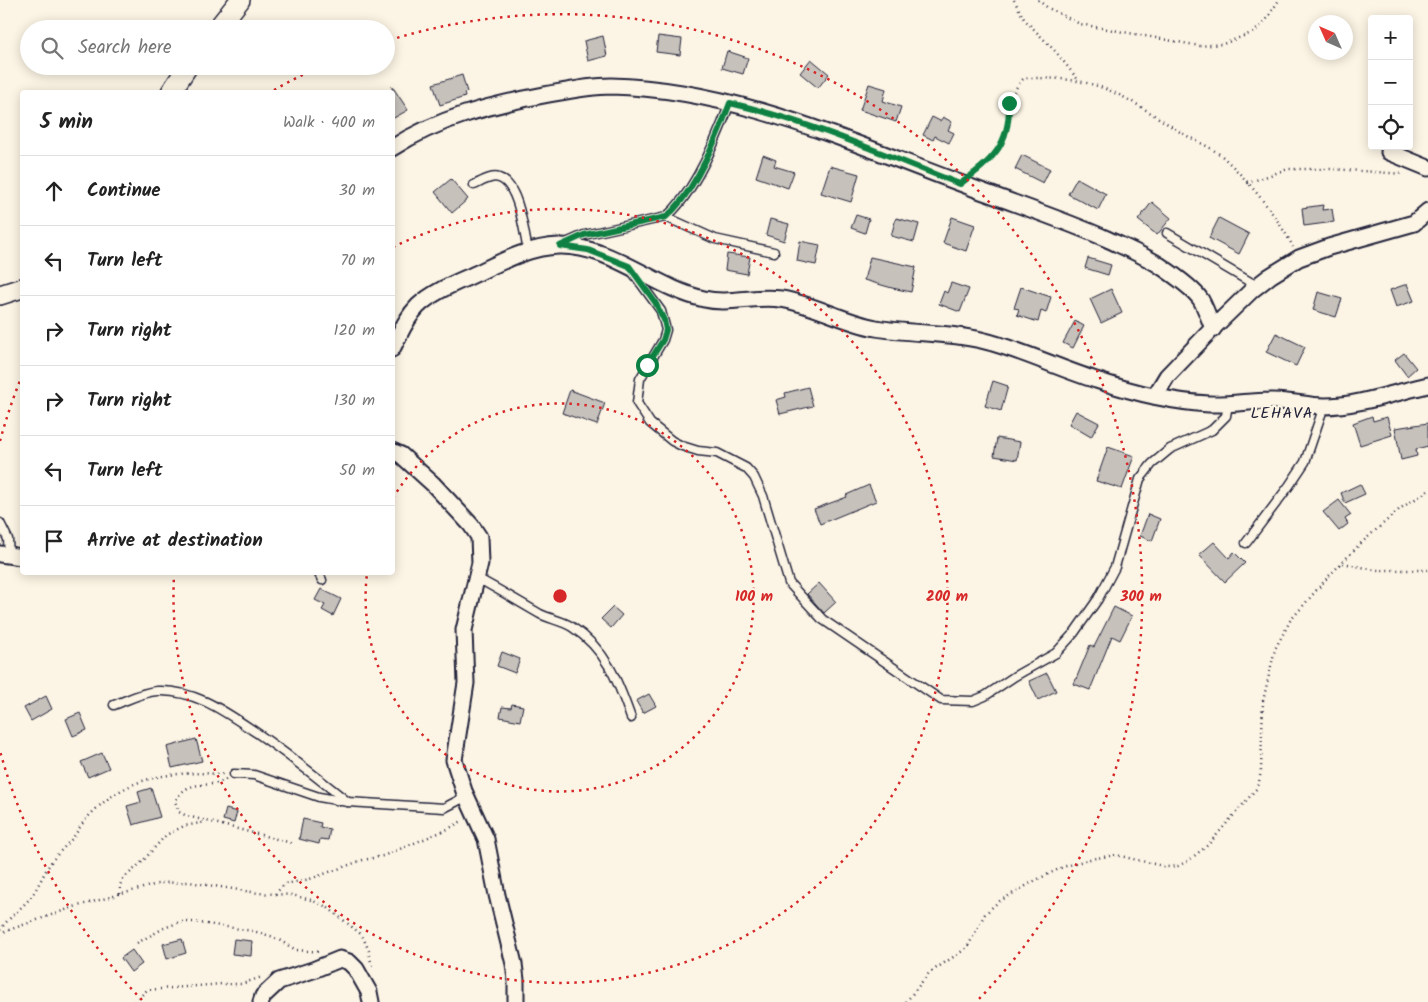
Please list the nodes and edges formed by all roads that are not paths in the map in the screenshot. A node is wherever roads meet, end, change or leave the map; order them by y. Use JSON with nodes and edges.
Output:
{"nodes":[{"id":1,"x":240,"y":0,"type":"edge"},
{"id":2,"x":224,"y":20,"type":"edge"},
{"id":3,"x":182,"y":75,"type":"edge"},
{"id":4,"x":172,"y":90,"type":"edge"},
{"id":5,"x":730,"y":103,"type":"junction"},
{"id":6,"x":395,"y":146,"type":"edge"},
{"id":7,"x":1389,"y":152,"type":"dead end"},
{"id":8,"x":1428,"y":168,"type":"edge"},
{"id":9,"x":474,"y":185,"type":"dead end"},
{"id":10,"x":1428,"y":211,"type":"edge"},
{"id":11,"x":666,"y":217,"type":"junction"},
{"id":12,"x":1167,"y":233,"type":"dead end"},
{"id":13,"x":560,"y":246,"type":"junction"},
{"id":14,"x":528,"y":251,"type":"junction"},
{"id":15,"x":774,"y":252,"type":"dead end"},
{"id":16,"x":629,"y":266,"type":"junction"},
{"id":17,"x":1257,"y":286,"type":"junction"},
{"id":18,"x":20,"y":289,"type":"edge"},
{"id":19,"x":0,"y":295,"type":"edge"},
{"id":20,"x":1212,"y":329,"type":"junction"},
{"id":21,"x":395,"y":343,"type":"edge"},
{"id":22,"x":1428,"y":385,"type":"edge"},
{"id":23,"x":1155,"y":396,"type":"junction"},
{"id":24,"x":1228,"y":404,"type":"junction"},
{"id":25,"x":1324,"y":406,"type":"junction"},
{"id":26,"x":395,"y":452,"type":"edge"},
{"id":27,"x":0,"y":523,"type":"edge"},
{"id":28,"x":1246,"y":543,"type":"dead end"},
{"id":29,"x":11,"y":556,"type":"edge"},
{"id":30,"x":320,"y":575,"type":"edge"},
{"id":31,"x":477,"y":578,"type":"junction"},
{"id":32,"x":322,"y":580,"type":"dead end"},
{"id":33,"x":114,"y":706,"type":"dead end"},
{"id":34,"x":631,"y":718,"type":"dead end"},
{"id":35,"x":234,"y":774,"type":"road end"},
{"id":36,"x":467,"y":796,"type":"junction"},
{"id":37,"x":348,"y":802,"type":"junction"},
{"id":38,"x":261,"y":1002,"type":"edge"},
{"id":39,"x":371,"y":1002,"type":"edge"},
{"id":40,"x":516,"y":1002,"type":"edge"}],
"edges":[{"from":1,"to":2,"type":"street"},
{"from":3,"to":4,"type":"street"},
{"from":5,"to":6,"type":"street"},
{"from":5,"to":11,"type":"lane"},
{"from":5,"to":20,"type":"street"},
{"from":7,"to":8,"type":"street"},
{"from":9,"to":14,"type":"lane"},
{"from":10,"to":17,"type":"street"},
{"from":11,"to":13,"type":"lane"},
{"from":11,"to":15,"type":"lane"},
{"from":12,"to":17,"type":"lane"},
{"from":13,"to":14,"type":"street"},
{"from":13,"to":16,"type":"street"},
{"from":14,"to":21,"type":"street"},
{"from":16,"to":23,"type":"street"},
{"from":16,"to":24,"type":"lane"},
{"from":17,"to":20,"type":"street"},
{"from":18,"to":19,"type":"street"},
{"from":20,"to":23,"type":"street"},
{"from":22,"to":25,"type":"street"},
{"from":23,"to":24,"type":"street"},
{"from":24,"to":25,"type":"street"},
{"from":25,"to":28,"type":"lane"},
{"from":26,"to":31,"type":"street"},
{"from":27,"to":29,"type":"lane"},
{"from":30,"to":32,"type":"lane"},
{"from":31,"to":34,"type":"lane"},
{"from":31,"to":36,"type":"street"},
{"from":33,"to":37,"type":"lane"},
{"from":35,"to":37,"type":"lane"},
{"from":36,"to":37,"type":"lane"},
{"from":36,"to":40,"type":"street"},
{"from":38,"to":39,"type":"street"}]}
